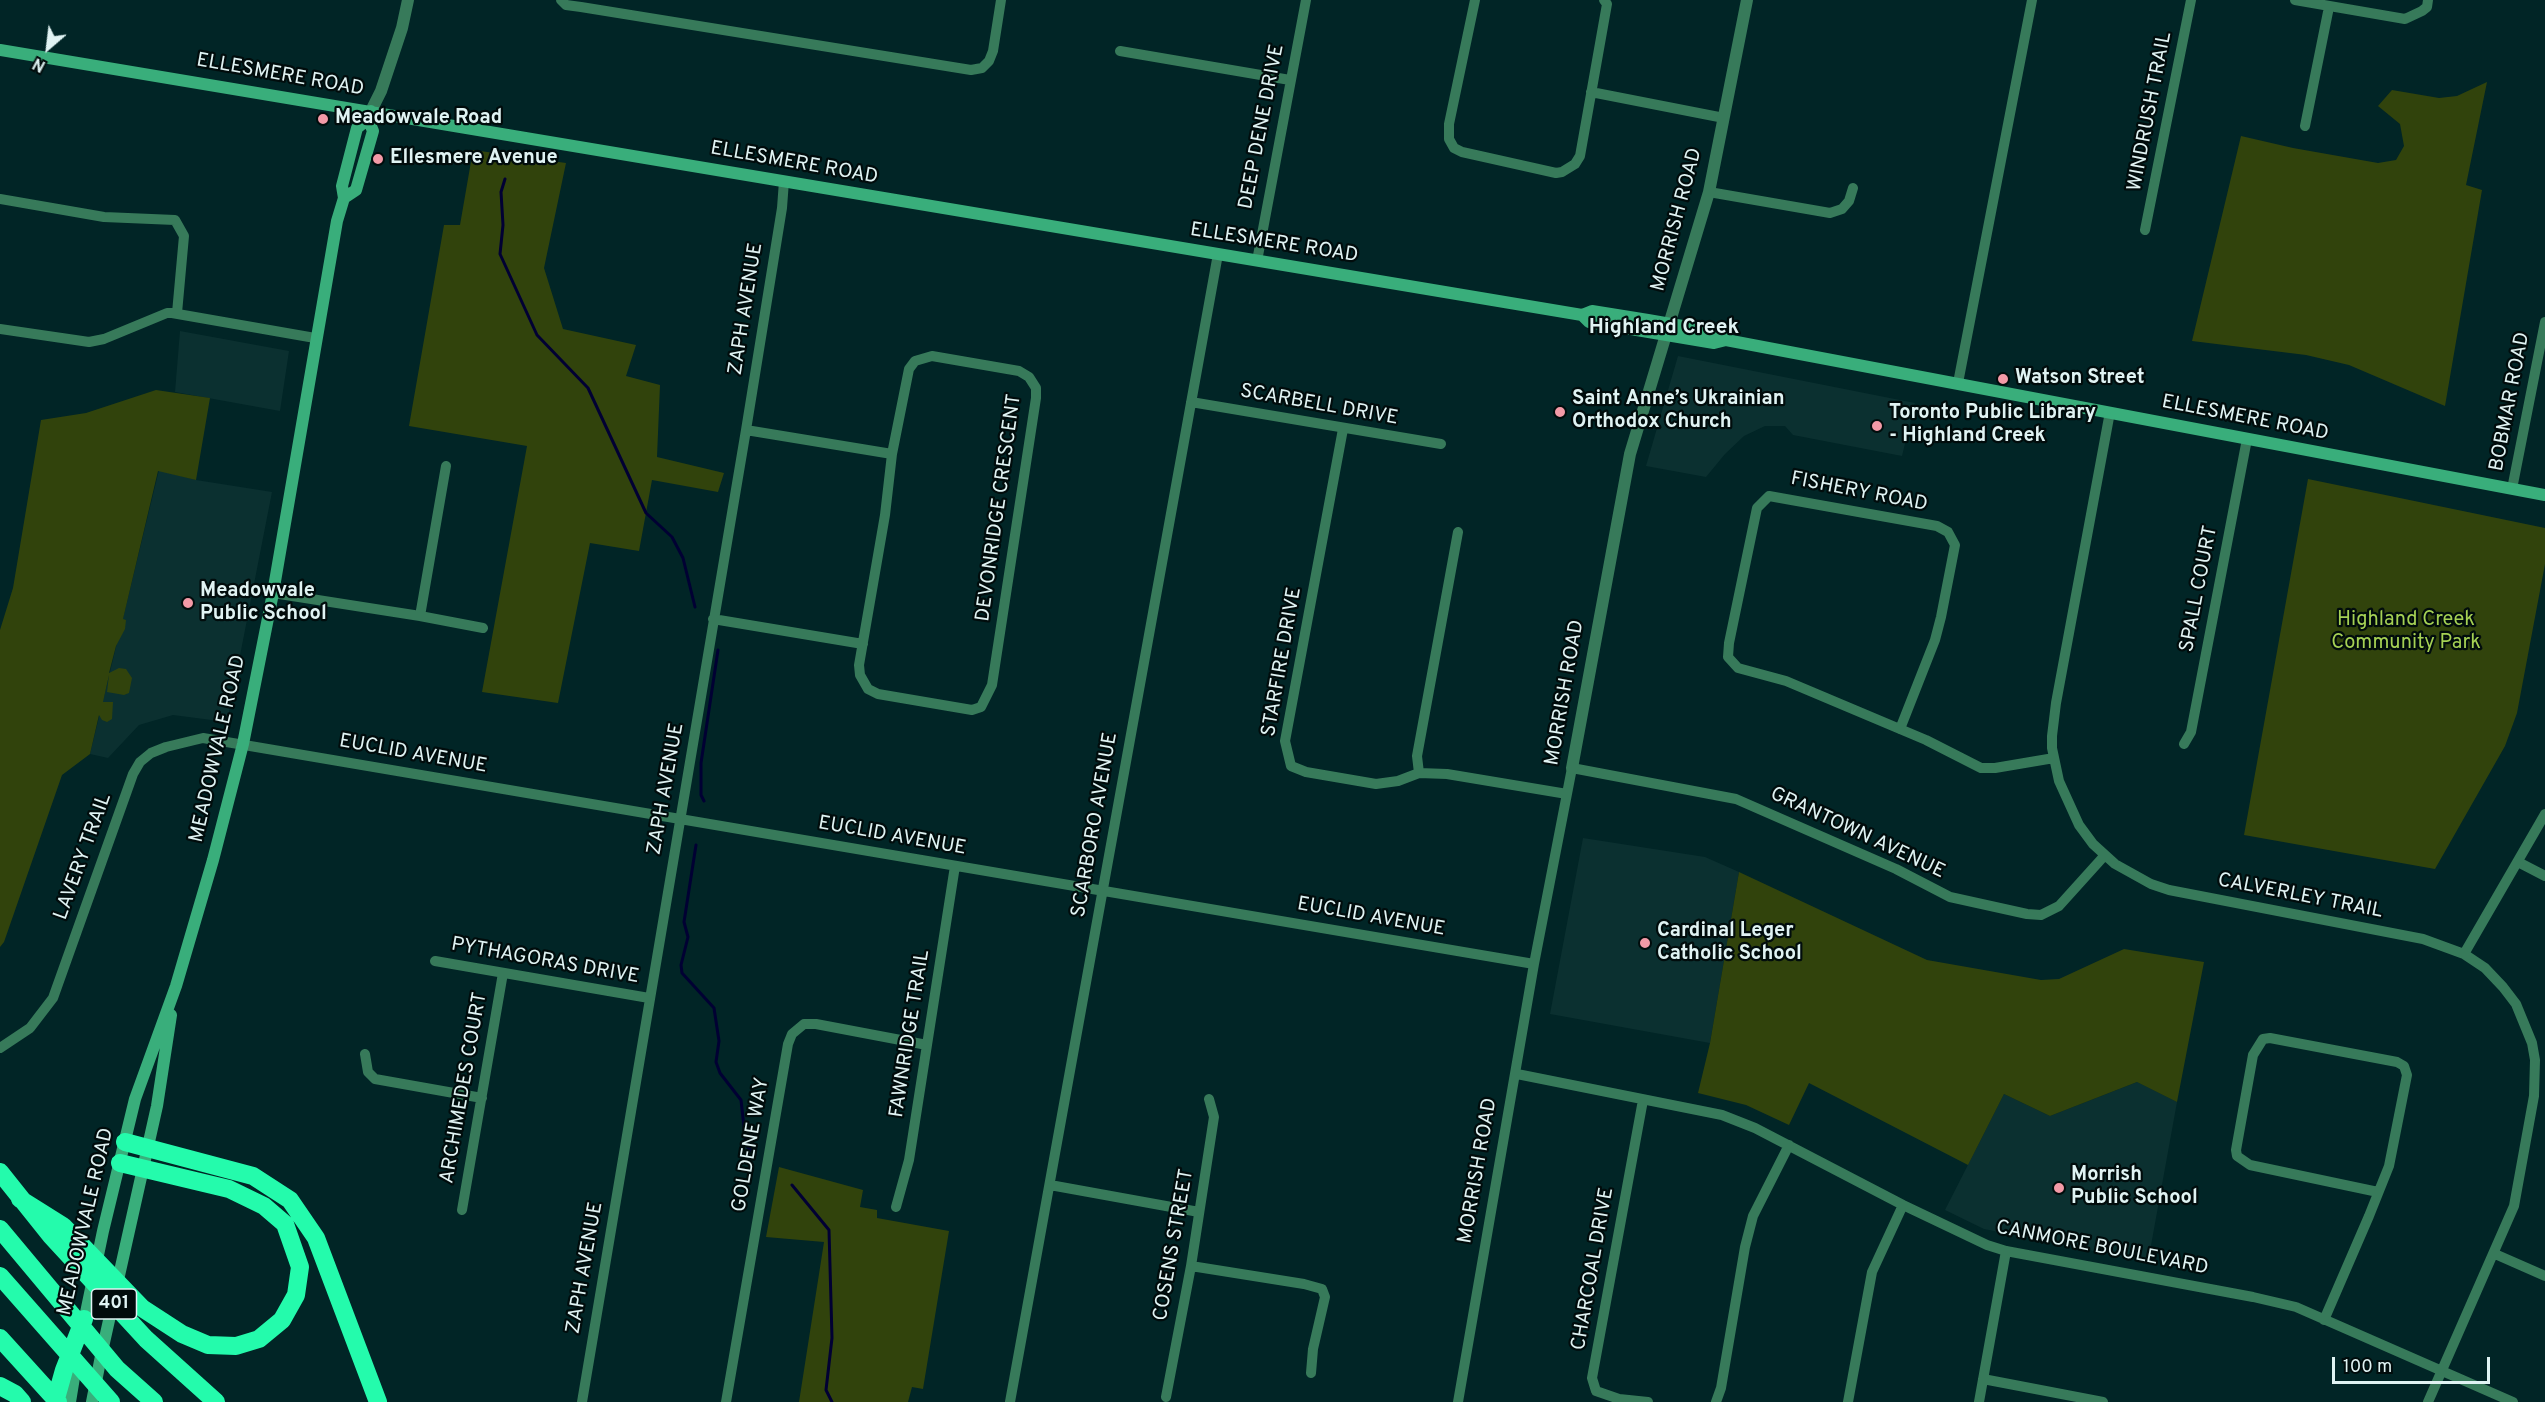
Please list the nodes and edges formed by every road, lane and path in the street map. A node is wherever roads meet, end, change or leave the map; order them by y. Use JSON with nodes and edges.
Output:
{"nodes":[{"id":1,"x":408,"y":0,"type":"edge"},
{"id":2,"x":561,"y":0,"type":"edge"},
{"id":3,"x":1001,"y":0,"type":"edge"},
{"id":4,"x":1306,"y":0,"type":"edge"},
{"id":5,"x":1475,"y":0,"type":"edge"},
{"id":6,"x":1604,"y":0,"type":"edge"},
{"id":7,"x":1747,"y":0,"type":"edge"},
{"id":8,"x":2032,"y":0,"type":"edge"},
{"id":9,"x":2191,"y":0,"type":"edge"},
{"id":10,"x":2295,"y":0,"type":"edge"},
{"id":11,"x":2428,"y":0,"type":"edge"},
{"id":12,"x":2330,"y":7,"type":"junction"},
{"id":13,"x":0,"y":50,"type":"edge"},
{"id":14,"x":1120,"y":51,"type":"dead end"},
{"id":15,"x":1290,"y":80,"type":"junction"},
{"id":16,"x":1591,"y":92,"type":"junction"},
{"id":17,"x":369,"y":115,"type":"junction"},
{"id":18,"x":1724,"y":118,"type":"junction"},
{"id":19,"x":2305,"y":126,"type":"dead end"},
{"id":20,"x":784,"y":181,"type":"junction"},
{"id":21,"x":1853,"y":188,"type":"dead end"},
{"id":22,"x":1708,"y":192,"type":"junction"},
{"id":23,"x":0,"y":199,"type":"edge"},
{"id":24,"x":2145,"y":230,"type":"dead end"},
{"id":25,"x":1218,"y":254,"type":"junction"},
{"id":26,"x":1257,"y":261,"type":"junction"},
{"id":27,"x":177,"y":313,"type":"junction"},
{"id":28,"x":2545,"y":322,"type":"edge"},
{"id":29,"x":0,"y":329,"type":"edge"},
{"id":30,"x":1668,"y":329,"type":"junction"},
{"id":31,"x":315,"y":338,"type":"junction"},
{"id":32,"x":1958,"y":383,"type":"junction"},
{"id":33,"x":1191,"y":402,"type":"junction"},
{"id":34,"x":2110,"y":412,"type":"junction"},
{"id":35,"x":1343,"y":429,"type":"junction"},
{"id":36,"x":746,"y":430,"type":"junction"},
{"id":37,"x":2247,"y":439,"type":"junction"},
{"id":38,"x":1441,"y":444,"type":"dead end"},
{"id":39,"x":892,"y":454,"type":"junction"},
{"id":40,"x":446,"y":466,"type":"dead end"},
{"id":41,"x":2512,"y":489,"type":"junction"},
{"id":42,"x":2545,"y":495,"type":"edge"},
{"id":43,"x":1458,"y":532,"type":"dead end"},
{"id":44,"x":273,"y":593,"type":"junction"},
{"id":45,"x":420,"y":616,"type":"junction"},
{"id":46,"x":713,"y":619,"type":"junction"},
{"id":47,"x":483,"y":628,"type":"dead end"},
{"id":48,"x":863,"y":644,"type":"junction"},
{"id":49,"x":1900,"y":729,"type":"junction"},
{"id":50,"x":243,"y":744,"type":"junction"},
{"id":51,"x":2184,"y":744,"type":"dead end"},
{"id":52,"x":2054,"y":759,"type":"junction"},
{"id":53,"x":1572,"y":768,"type":"junction"},
{"id":54,"x":1419,"y":773,"type":"junction"},
{"id":55,"x":1567,"y":794,"type":"junction"},
{"id":56,"x":2545,"y":814,"type":"edge"},
{"id":57,"x":680,"y":819,"type":"junction"},
{"id":58,"x":2105,"y":855,"type":"junction"},
{"id":59,"x":2518,"y":862,"type":"junction"},
{"id":60,"x":955,"y":866,"type":"junction"},
{"id":61,"x":2545,"y":876,"type":"edge"},
{"id":62,"x":1102,"y":891,"type":"junction"},
{"id":63,"x":2464,"y":954,"type":"junction"},
{"id":64,"x":435,"y":961,"type":"dead end"},
{"id":65,"x":1534,"y":964,"type":"junction"},
{"id":66,"x":503,"y":973,"type":"junction"},
{"id":67,"x":176,"y":986,"type":"junction"},
{"id":68,"x":649,"y":998,"type":"junction"},
{"id":69,"x":927,"y":1045,"type":"junction"},
{"id":70,"x":0,"y":1048,"type":"edge"},
{"id":71,"x":365,"y":1054,"type":"dead end"},
{"id":72,"x":2540,"y":1058,"type":"edge"},
{"id":73,"x":1517,"y":1074,"type":"junction"},
{"id":74,"x":482,"y":1098,"type":"junction"},
{"id":75,"x":1209,"y":1100,"type":"dead end"},
{"id":76,"x":1642,"y":1100,"type":"junction"},
{"id":77,"x":124,"y":1142,"type":"junction"},
{"id":78,"x":1789,"y":1145,"type":"junction"},
{"id":79,"x":147,"y":1149,"type":"junction"},
{"id":80,"x":120,"y":1163,"type":"junction"},
{"id":81,"x":143,"y":1168,"type":"junction"},
{"id":82,"x":0,"y":1172,"type":"edge"},
{"id":83,"x":1050,"y":1185,"type":"junction"},
{"id":84,"x":2378,"y":1192,"type":"junction"},
{"id":85,"x":20,"y":1199,"type":"junction"},
{"id":86,"x":1903,"y":1205,"type":"junction"},
{"id":87,"x":896,"y":1207,"type":"dead end"},
{"id":88,"x":462,"y":1210,"type":"dead end"},
{"id":89,"x":1199,"y":1212,"type":"junction"},
{"id":90,"x":0,"y":1229,"type":"edge"},
{"id":91,"x":2006,"y":1251,"type":"junction"},
{"id":92,"x":2495,"y":1254,"type":"junction"},
{"id":93,"x":1191,"y":1266,"type":"junction"},
{"id":94,"x":0,"y":1276,"type":"edge"},
{"id":95,"x":2545,"y":1276,"type":"edge"},
{"id":96,"x":84,"y":1319,"type":"junction"},
{"id":97,"x":2324,"y":1320,"type":"junction"},
{"id":98,"x":0,"y":1338,"type":"edge"},
{"id":99,"x":146,"y":1339,"type":"junction"},
{"id":100,"x":2441,"y":1371,"type":"junction"},
{"id":101,"x":1311,"y":1373,"type":"dead end"},
{"id":102,"x":1983,"y":1379,"type":"junction"},
{"id":103,"x":0,"y":1386,"type":"edge"},
{"id":104,"x":1166,"y":1397,"type":"dead end"},
{"id":105,"x":22,"y":1402,"type":"edge"},
{"id":106,"x":56,"y":1402,"type":"edge"},
{"id":107,"x":70,"y":1402,"type":"edge"},
{"id":108,"x":92,"y":1402,"type":"edge"},
{"id":109,"x":111,"y":1402,"type":"edge"},
{"id":110,"x":154,"y":1402,"type":"edge"},
{"id":111,"x":196,"y":1402,"type":"edge"},
{"id":112,"x":216,"y":1402,"type":"edge"},
{"id":113,"x":378,"y":1402,"type":"edge"},
{"id":114,"x":582,"y":1402,"type":"edge"},
{"id":115,"x":726,"y":1402,"type":"edge"},
{"id":116,"x":1010,"y":1402,"type":"edge"},
{"id":117,"x":1458,"y":1402,"type":"edge"},
{"id":118,"x":1648,"y":1402,"type":"edge"},
{"id":119,"x":1716,"y":1402,"type":"edge"},
{"id":120,"x":1848,"y":1402,"type":"edge"},
{"id":121,"x":1979,"y":1402,"type":"edge"},
{"id":122,"x":2103,"y":1402,"type":"edge"},
{"id":123,"x":2428,"y":1402,"type":"edge"},
{"id":124,"x":2513,"y":1402,"type":"edge"}],
"edges":[{"from":1,"to":17,"type":"street","name":"MEADOWVALE ROAD"},
{"from":2,"to":3,"type":"street"},
{"from":4,"to":15,"type":"street","name":"DEEP DENE DRIVE"},
{"from":5,"to":16,"type":"street"},
{"from":6,"to":16,"type":"street"},
{"from":7,"to":18,"type":"street","name":"MORRISH ROAD"},
{"from":8,"to":32,"type":"street"},
{"from":9,"to":24,"type":"street","name":"WINDRUSH TRAIL"},
{"from":10,"to":12,"type":"street"},
{"from":11,"to":12,"type":"street"},
{"from":12,"to":19,"type":"street"},
{"from":13,"to":17,"type":"main road","name":"ELLESMERE ROAD"},
{"from":14,"to":15,"type":"street"},
{"from":15,"to":26,"type":"street","name":"DEEP DENE DRIVE"},
{"from":16,"to":18,"type":"street"},
{"from":17,"to":20,"type":"main road","name":"ELLESMERE ROAD"},
{"from":17,"to":31,"type":"main road","name":"MEADOWVALE ROAD"},
{"from":18,"to":22,"type":"street","name":"MORRISH ROAD"},
{"from":20,"to":25,"type":"main road","name":"ELLESMERE ROAD"},
{"from":20,"to":36,"type":"street","name":"ZAPH AVENUE"},
{"from":21,"to":22,"type":"street"},
{"from":22,"to":30,"type":"street","name":"MORRISH ROAD"},
{"from":23,"to":27,"type":"street"},
{"from":25,"to":26,"type":"main road","name":"ELLESMERE ROAD"},
{"from":25,"to":33,"type":"street","name":"SCARBORO AVENUE"},
{"from":26,"to":30,"type":"main road","name":"ELLESMERE ROAD"},
{"from":27,"to":29,"type":"street"},
{"from":27,"to":31,"type":"street"},
{"from":28,"to":41,"type":"street","name":"BOBMAR ROAD"},
{"from":30,"to":32,"type":"main road","name":"ELLESMERE ROAD"},
{"from":30,"to":53,"type":"street","name":"MORRISH ROAD"},
{"from":31,"to":44,"type":"main road","name":"MEADOWVALE ROAD"},
{"from":32,"to":34,"type":"main road","name":"ELLESMERE ROAD"},
{"from":33,"to":35,"type":"street","name":"SCARBELL DRIVE"},
{"from":33,"to":62,"type":"street","name":"SCARBORO AVENUE"},
{"from":34,"to":37,"type":"main road","name":"ELLESMERE ROAD"},
{"from":34,"to":52,"type":"street","name":"CALVERLEY TRAIL"},
{"from":35,"to":38,"type":"street","name":"SCARBELL DRIVE"},
{"from":35,"to":54,"type":"street","name":"STARFIRE DRIVE"},
{"from":36,"to":39,"type":"street"},
{"from":36,"to":46,"type":"street","name":"ZAPH AVENUE"},
{"from":37,"to":41,"type":"main road","name":"ELLESMERE ROAD"},
{"from":37,"to":51,"type":"street","name":"SPALL COURT"},
{"from":39,"to":48,"type":"street","name":"DEVONRIDGE CRESCENT"},
{"from":39,"to":48,"type":"street","name":"DEVONRIDGE CRESCENT"},
{"from":40,"to":45,"type":"street"},
{"from":41,"to":42,"type":"main road","name":"ELLESMERE ROAD"},
{"from":43,"to":54,"type":"street"},
{"from":44,"to":45,"type":"street"},
{"from":44,"to":50,"type":"main road","name":"MEADOWVALE ROAD"},
{"from":45,"to":47,"type":"street"},
{"from":46,"to":48,"type":"street"},
{"from":46,"to":57,"type":"street","name":"ZAPH AVENUE"},
{"from":49,"to":49,"type":"street","name":"FISHERY ROAD"},
{"from":49,"to":52,"type":"street","name":"FISHERY ROAD"},
{"from":50,"to":57,"type":"street","name":"EUCLID AVENUE"},
{"from":50,"to":67,"type":"main road","name":"MEADOWVALE ROAD"},
{"from":50,"to":70,"type":"street","name":"LAVERY TRAIL"},
{"from":52,"to":58,"type":"street","name":"CALVERLEY TRAIL"},
{"from":53,"to":55,"type":"street","name":"MORRISH ROAD"},
{"from":53,"to":58,"type":"street","name":"GRANTOWN AVENUE"},
{"from":54,"to":55,"type":"street","name":"STARFIRE DRIVE"},
{"from":55,"to":65,"type":"street","name":"MORRISH ROAD"},
{"from":56,"to":59,"type":"street"},
{"from":57,"to":60,"type":"street","name":"EUCLID AVENUE"},
{"from":57,"to":68,"type":"street","name":"ZAPH AVENUE"},
{"from":58,"to":63,"type":"street","name":"CALVERLEY TRAIL"},
{"from":59,"to":61,"type":"street"},
{"from":59,"to":63,"type":"street"},
{"from":60,"to":62,"type":"street","name":"EUCLID AVENUE"},
{"from":60,"to":69,"type":"street","name":"FAWNRIDGE TRAIL"},
{"from":62,"to":65,"type":"street","name":"EUCLID AVENUE"},
{"from":62,"to":83,"type":"street","name":"SCARBORO AVENUE"},
{"from":63,"to":72,"type":"street","name":"CALVERLEY TRAIL"},
{"from":64,"to":66,"type":"street","name":"PYTHAGORAS DRIVE"},
{"from":65,"to":73,"type":"street","name":"MORRISH ROAD"},
{"from":66,"to":68,"type":"street","name":"PYTHAGORAS DRIVE"},
{"from":66,"to":74,"type":"street","name":"ARCHIMEDES COURT"},
{"from":67,"to":77,"type":"main road","name":"MEADOWVALE ROAD"},
{"from":67,"to":79,"type":"main road","name":"MEADOWVALE ROAD"},
{"from":68,"to":114,"type":"street","name":"ZAPH AVENUE"},
{"from":69,"to":87,"type":"street","name":"FAWNRIDGE TRAIL"},
{"from":69,"to":115,"type":"street","name":"GOLDENE WAY"},
{"from":71,"to":74,"type":"street"},
{"from":72,"to":92,"type":"street","name":"CALVERLEY TRAIL"},
{"from":73,"to":76,"type":"street","name":"CANMORE BOULEVARD"},
{"from":73,"to":117,"type":"street","name":"MORRISH ROAD"},
{"from":74,"to":88,"type":"street","name":"ARCHIMEDES COURT"},
{"from":75,"to":89,"type":"street","name":"COSENS STREET"},
{"from":76,"to":78,"type":"street","name":"CANMORE BOULEVARD"},
{"from":76,"to":118,"type":"street","name":"CHARCOAL DRIVE"},
{"from":77,"to":79,"type":"highway"},
{"from":77,"to":80,"type":"main road","name":"MEADOWVALE ROAD"},
{"from":78,"to":86,"type":"street","name":"CANMORE BOULEVARD"},
{"from":78,"to":119,"type":"street"},
{"from":79,"to":81,"type":"main road","name":"MEADOWVALE ROAD"},
{"from":79,"to":113,"type":"highway"},
{"from":80,"to":81,"type":"highway"},
{"from":80,"to":96,"type":"main road","name":"MEADOWVALE ROAD"},
{"from":81,"to":85,"type":"highway"},
{"from":81,"to":108,"type":"main road","name":"MEADOWVALE ROAD"},
{"from":82,"to":85,"type":"highway","number":"401"},
{"from":83,"to":89,"type":"street"},
{"from":83,"to":116,"type":"street","name":"SCARBORO AVENUE"},
{"from":84,"to":84,"type":"street"},
{"from":84,"to":97,"type":"street"},
{"from":85,"to":99,"type":"highway","number":"401"},
{"from":86,"to":91,"type":"street","name":"CANMORE BOULEVARD"},
{"from":86,"to":120,"type":"street"},
{"from":89,"to":93,"type":"street","name":"COSENS STREET"},
{"from":90,"to":110,"type":"highway","number":"401"},
{"from":91,"to":97,"type":"street","name":"CANMORE BOULEVARD"},
{"from":91,"to":102,"type":"street"},
{"from":92,"to":95,"type":"street"},
{"from":92,"to":100,"type":"street","name":"CALVERLEY TRAIL"},
{"from":93,"to":101,"type":"street"},
{"from":93,"to":104,"type":"street","name":"COSENS STREET"},
{"from":94,"to":109,"type":"highway"},
{"from":96,"to":106,"type":"highway"},
{"from":96,"to":107,"type":"main road","name":"MEADOWVALE ROAD"},
{"from":97,"to":100,"type":"street","name":"CANMORE BOULEVARD"},
{"from":98,"to":106,"type":"highway"},
{"from":99,"to":111,"type":"highway"},
{"from":99,"to":112,"type":"highway","number":"401"},
{"from":100,"to":123,"type":"street","name":"CALVERLEY TRAIL"},
{"from":100,"to":124,"type":"street","name":"CANMORE BOULEVARD"},
{"from":102,"to":121,"type":"street"},
{"from":102,"to":122,"type":"street"},
{"from":103,"to":105,"type":"highway"}]}
